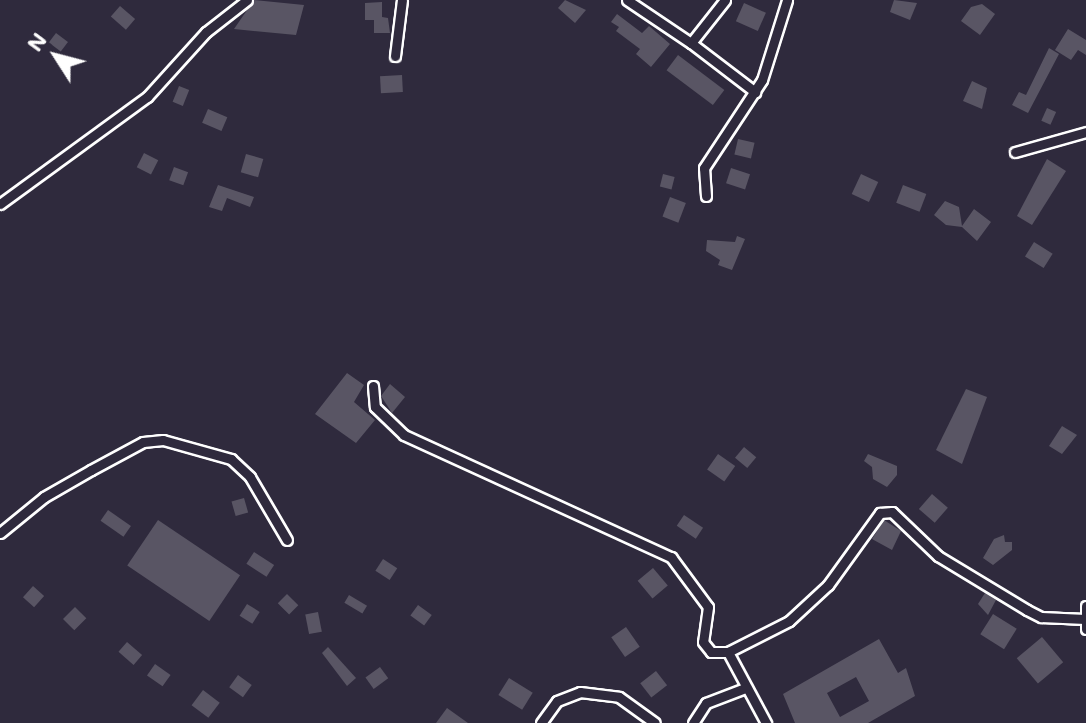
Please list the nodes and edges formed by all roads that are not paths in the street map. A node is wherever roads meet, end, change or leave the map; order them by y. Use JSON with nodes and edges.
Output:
{"nodes":[{"id":1,"x":247,"y":0,"type":"edge"},
{"id":2,"x":402,"y":0,"type":"edge"},
{"id":3,"x":627,"y":0,"type":"edge"},
{"id":4,"x":725,"y":0,"type":"edge"},
{"id":5,"x":787,"y":0,"type":"edge"},
{"id":6,"x":691,"y":43,"type":"junction"},
{"id":7,"x":395,"y":56,"type":"dead end"},
{"id":8,"x":755,"y":92,"type":"junction"},
{"id":9,"x":1086,"y":132,"type":"edge"},
{"id":10,"x":1015,"y":152,"type":"dead end"},
{"id":11,"x":706,"y":196,"type":"dead end"},
{"id":12,"x":0,"y":204,"type":"edge"},
{"id":13,"x":373,"y":386,"type":"dead end"},
{"id":14,"x":0,"y":533,"type":"edge"},
{"id":15,"x":287,"y":540,"type":"dead end"},
{"id":16,"x":1086,"y":606,"type":"edge"},
{"id":17,"x":1085,"y":624,"type":"edge"},
{"id":18,"x":728,"y":652,"type":"junction"},
{"id":19,"x":745,"y":688,"type":"junction"},
{"id":20,"x":541,"y":723,"type":"edge"},
{"id":21,"x":655,"y":723,"type":"edge"},
{"id":22,"x":693,"y":723,"type":"edge"},
{"id":23,"x":766,"y":723,"type":"edge"}],
"edges":[{"from":1,"to":12,"type":"street"},
{"from":2,"to":7,"type":"street"},
{"from":3,"to":6,"type":"street"},
{"from":4,"to":6,"type":"street"},
{"from":5,"to":8,"type":"street"},
{"from":6,"to":8,"type":"street"},
{"from":8,"to":11,"type":"street"},
{"from":9,"to":10,"type":"street"},
{"from":13,"to":18,"type":"street"},
{"from":14,"to":15,"type":"street"},
{"from":16,"to":17,"type":"street"},
{"from":17,"to":18,"type":"street"},
{"from":18,"to":19,"type":"street"},
{"from":19,"to":22,"type":"street"},
{"from":19,"to":23,"type":"street"},
{"from":20,"to":21,"type":"street"}]}
